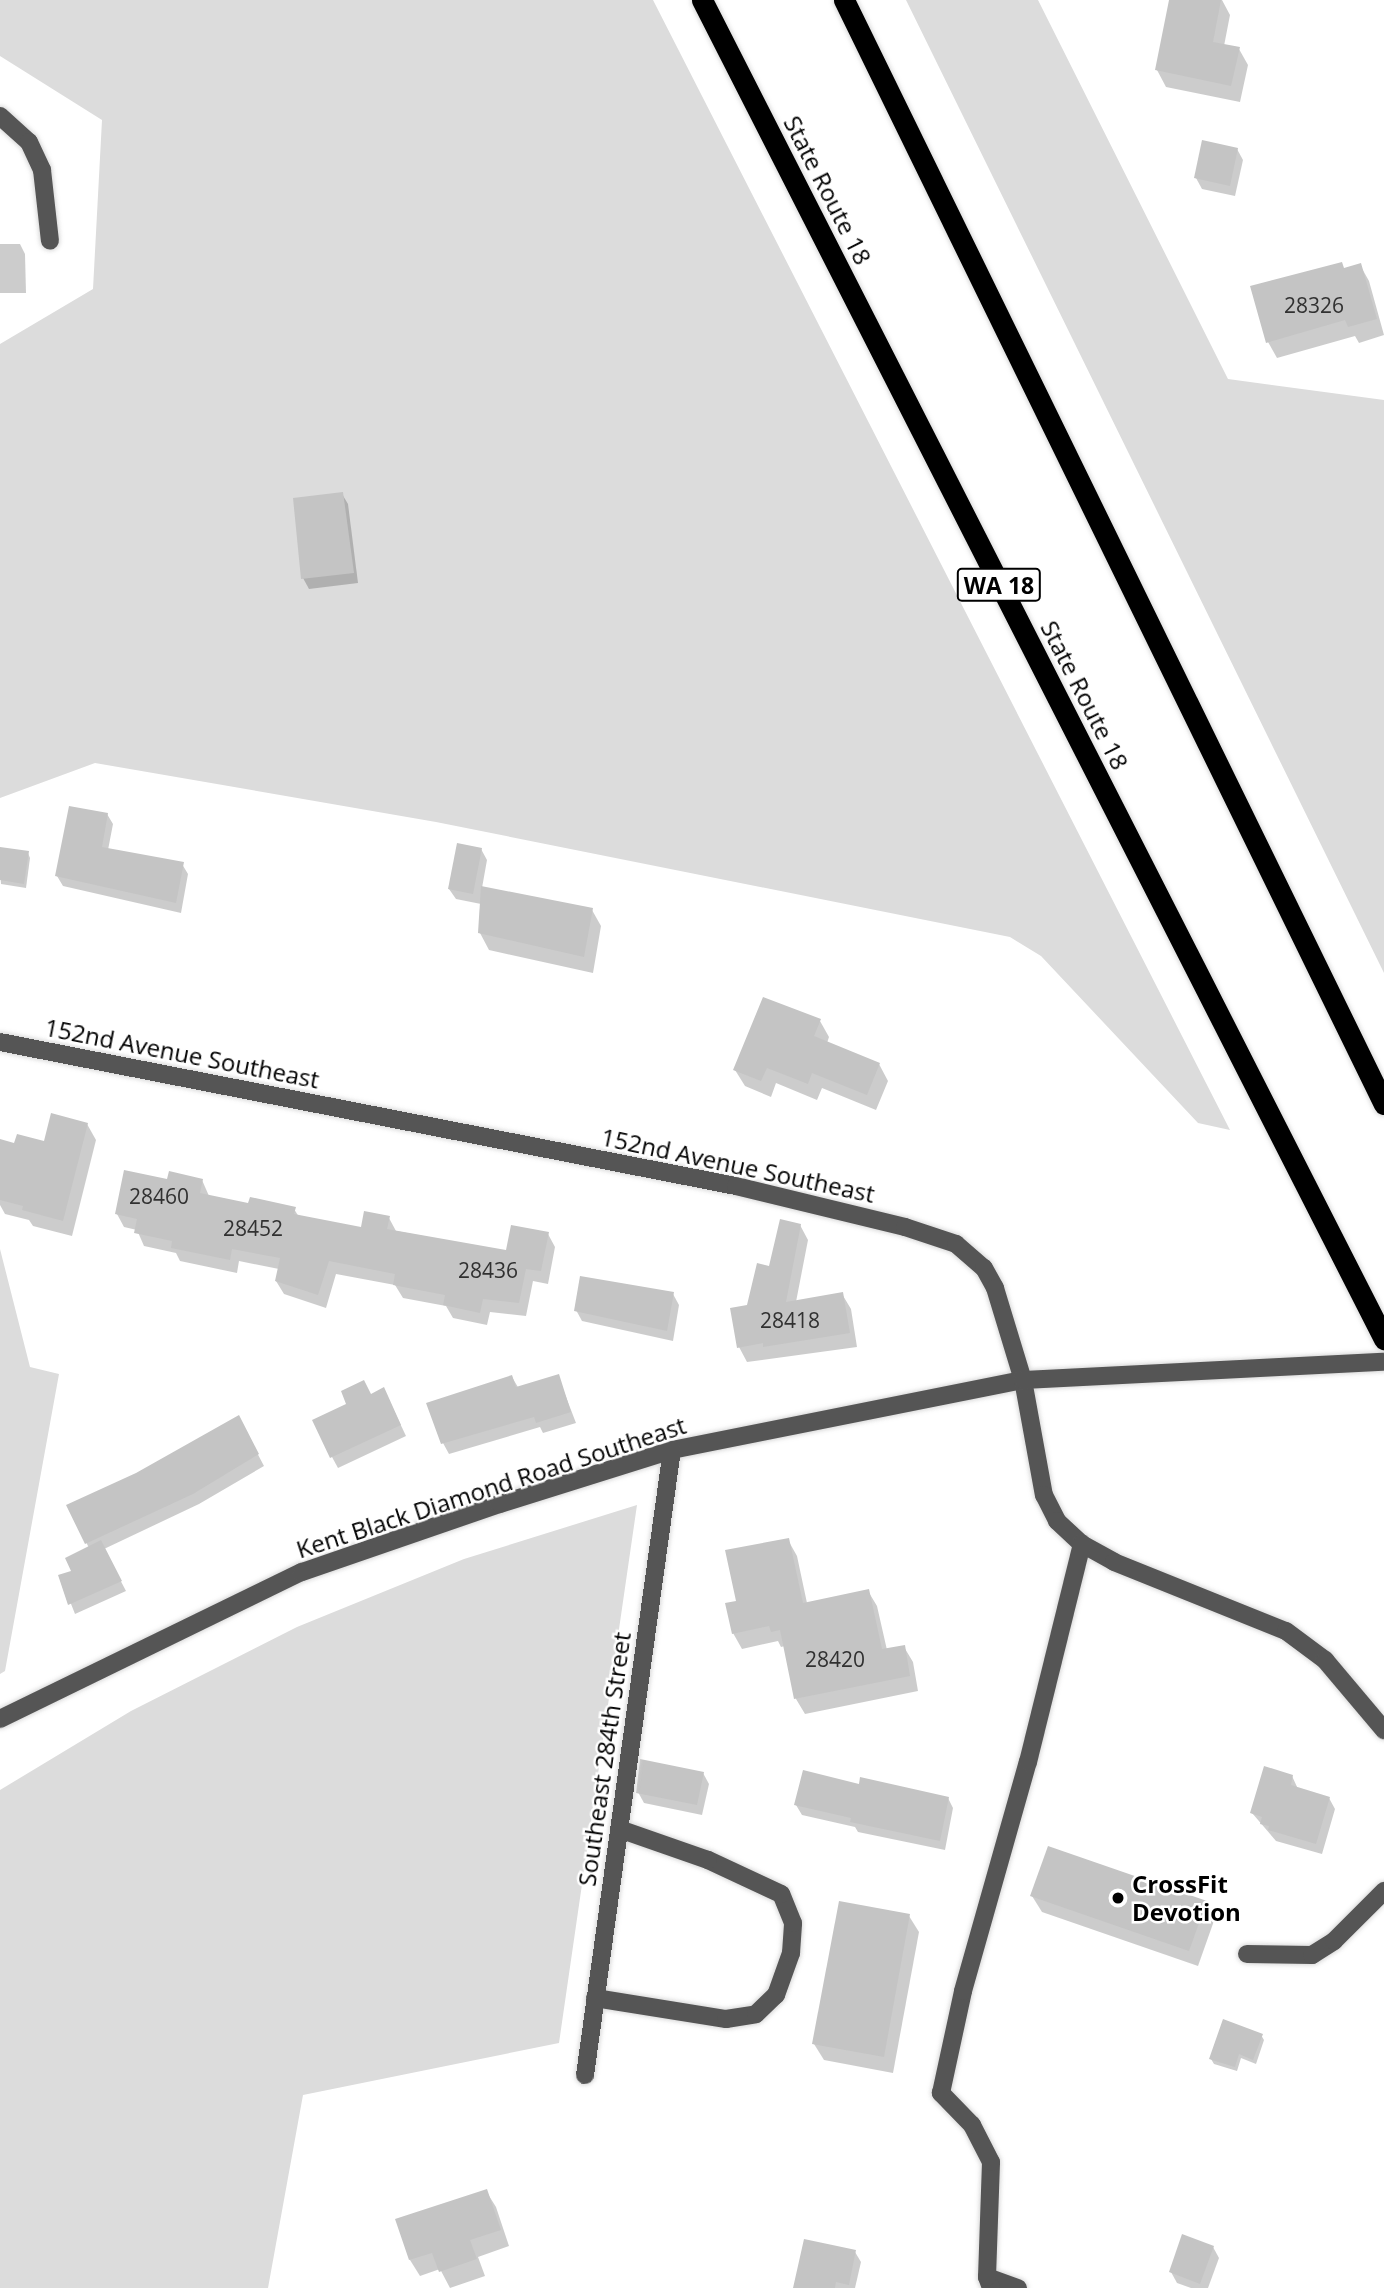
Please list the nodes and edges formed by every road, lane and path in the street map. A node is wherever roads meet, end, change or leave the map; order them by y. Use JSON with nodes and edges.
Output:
{"nodes":[{"id":1,"x":702,"y":0,"type":"edge"},
{"id":2,"x":844,"y":0,"type":"edge"},
{"id":3,"x":0,"y":116,"type":"edge"},
{"id":4,"x":50,"y":241,"type":"dead end"},
{"id":5,"x":0,"y":1042,"type":"edge"},
{"id":6,"x":1384,"y":1104,"type":"edge"},
{"id":7,"x":1384,"y":1339,"type":"edge"},
{"id":8,"x":1384,"y":1362,"type":"edge"},
{"id":9,"x":1023,"y":1380,"type":"junction"},
{"id":10,"x":672,"y":1450,"type":"junction"},
{"id":11,"x":1082,"y":1544,"type":"junction"},
{"id":12,"x":0,"y":1718,"type":"edge"},
{"id":13,"x":1384,"y":1730,"type":"edge"},
{"id":14,"x":619,"y":1829,"type":"junction"},
{"id":15,"x":1384,"y":1891,"type":"edge"},
{"id":16,"x":1248,"y":1954,"type":"dead end"},
{"id":17,"x":595,"y":1998,"type":"junction"},
{"id":18,"x":585,"y":2075,"type":"dead end"},
{"id":19,"x":989,"y":2283,"type":"edge"},
{"id":20,"x":1018,"y":2288,"type":"edge"}],
"edges":[{"from":1,"to":7,"type":"highway","name":"State Route 18","number":"WA 18"},
{"from":2,"to":6,"type":"highway"},
{"from":3,"to":4,"type":"street"},
{"from":5,"to":9,"type":"street","name":"152nd Avenue Southeast"},
{"from":8,"to":9,"type":"street"},
{"from":9,"to":10,"type":"street","name":"Kent Black Diamond Road Southeast"},
{"from":9,"to":11,"type":"street","name":"152nd Avenue Southeast"},
{"from":10,"to":12,"type":"street","name":"Kent Black Diamond Road Southeast"},
{"from":10,"to":14,"type":"street","name":"Southeast 284th Street"},
{"from":11,"to":13,"type":"street","name":"152nd Avenue Southeast"},
{"from":11,"to":19,"type":"street"},
{"from":14,"to":17,"type":"street","name":"Southeast 284th Street"},
{"from":14,"to":17,"type":"street"},
{"from":15,"to":16,"type":"street"},
{"from":17,"to":18,"type":"street","name":"Southeast 284th Street"},
{"from":19,"to":20,"type":"street"}]}
